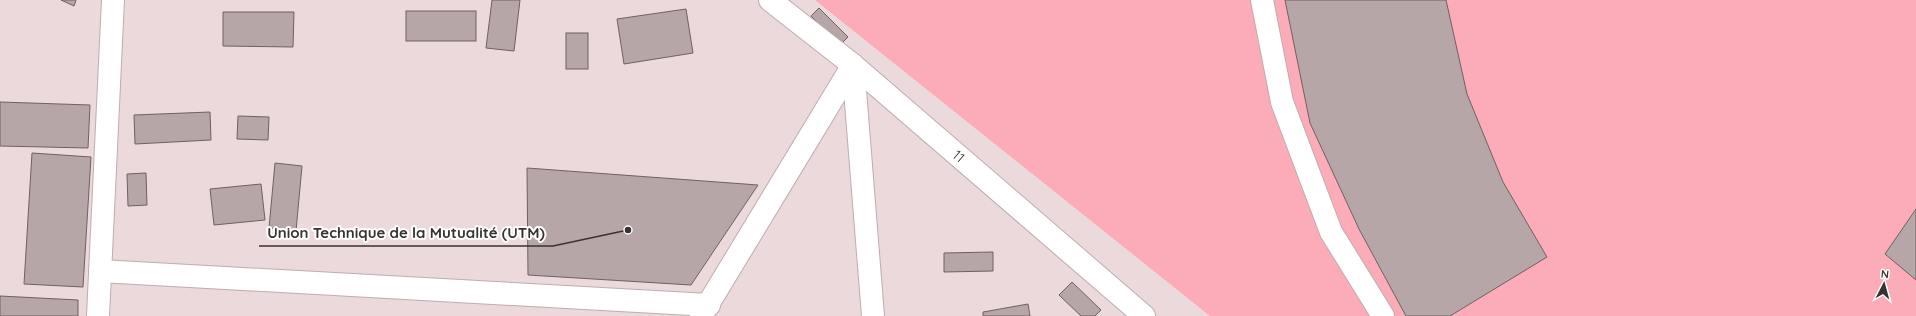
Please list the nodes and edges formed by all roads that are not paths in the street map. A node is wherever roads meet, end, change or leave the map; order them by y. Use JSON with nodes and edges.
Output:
{"nodes":[{"id":1,"x":113,"y":0,"type":"edge"},
{"id":2,"x":770,"y":0,"type":"edge"},
{"id":3,"x":1262,"y":0,"type":"edge"},
{"id":4,"x":853,"y":65,"type":"junction"},
{"id":5,"x":100,"y":271,"type":"junction"},
{"id":6,"x":705,"y":310,"type":"edge"},
{"id":7,"x":98,"y":316,"type":"edge"},
{"id":8,"x":873,"y":316,"type":"edge"},
{"id":9,"x":1144,"y":316,"type":"edge"},
{"id":10,"x":1383,"y":316,"type":"edge"}],
"edges":[{"from":1,"to":5,"type":"street"},
{"from":2,"to":4,"type":"street","name":"11"},
{"from":3,"to":10,"type":"street"},
{"from":4,"to":6,"type":"street"},
{"from":4,"to":8,"type":"street"},
{"from":4,"to":9,"type":"street","name":"11"},
{"from":5,"to":6,"type":"street"},
{"from":5,"to":7,"type":"street"}]}
